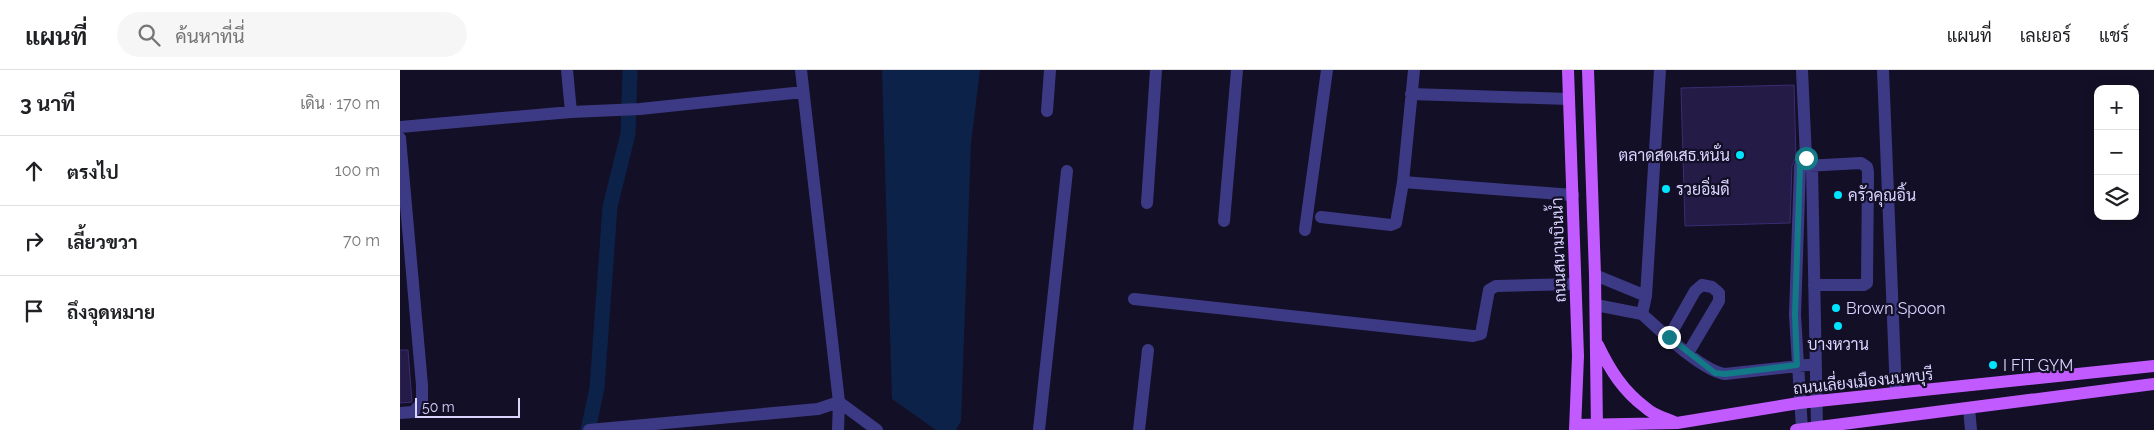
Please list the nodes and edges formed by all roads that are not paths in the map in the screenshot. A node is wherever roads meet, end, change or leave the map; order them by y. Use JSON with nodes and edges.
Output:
{"nodes":[{"id":1,"x":567,"y":70,"type":"edge"},
{"id":2,"x":801,"y":70,"type":"edge"},
{"id":3,"x":1050,"y":70,"type":"edge"},
{"id":4,"x":1156,"y":70,"type":"edge"},
{"id":5,"x":1237,"y":70,"type":"edge"},
{"id":6,"x":1327,"y":70,"type":"edge"},
{"id":7,"x":1414,"y":70,"type":"edge"},
{"id":8,"x":1568,"y":70,"type":"edge"},
{"id":9,"x":1588,"y":70,"type":"edge"},
{"id":10,"x":1660,"y":70,"type":"edge"},
{"id":11,"x":1802,"y":70,"type":"edge"},
{"id":12,"x":1883,"y":70,"type":"edge"},
{"id":13,"x":803,"y":92,"type":"junction"},
{"id":14,"x":1411,"y":94,"type":"junction"},
{"id":15,"x":1569,"y":99,"type":"junction"},
{"id":16,"x":1047,"y":111,"type":"dead end"},
{"id":17,"x":571,"y":112,"type":"junction"},
{"id":18,"x":400,"y":127,"type":"edge"},
{"id":19,"x":400,"y":138,"type":"edge"},
{"id":20,"x":1806,"y":164,"type":"junction"},
{"id":21,"x":1066,"y":171,"type":"dead end"},
{"id":22,"x":1403,"y":182,"type":"junction"},
{"id":23,"x":1573,"y":194,"type":"junction"},
{"id":24,"x":1147,"y":204,"type":"dead end"},
{"id":25,"x":1322,"y":217,"type":"dead end"},
{"id":26,"x":1224,"y":221,"type":"dead end"},
{"id":27,"x":1305,"y":230,"type":"dead end"},
{"id":28,"x":1596,"y":275,"type":"junction"},
{"id":29,"x":1575,"y":284,"type":"junction"},
{"id":30,"x":1814,"y":285,"type":"junction"},
{"id":31,"x":1646,"y":296,"type":"junction"},
{"id":32,"x":1134,"y":299,"type":"dead end"},
{"id":33,"x":1596,"y":305,"type":"junction"},
{"id":34,"x":1642,"y":314,"type":"junction"},
{"id":35,"x":1669,"y":337,"type":"junction"},
{"id":36,"x":1596,"y":340,"type":"junction"},
{"id":37,"x":1148,"y":350,"type":"dead end"},
{"id":38,"x":1688,"y":353,"type":"junction"},
{"id":39,"x":1816,"y":364,"type":"junction"},
{"id":40,"x":1797,"y":365,"type":"junction"},
{"id":41,"x":2154,"y":366,"type":"edge"},
{"id":42,"x":2154,"y":384,"type":"edge"},
{"id":43,"x":1896,"y":393,"type":"junction"},
{"id":44,"x":839,"y":402,"type":"junction"},
{"id":45,"x":1816,"y":402,"type":"junction"},
{"id":46,"x":1800,"y":403,"type":"junction"},
{"id":47,"x":1969,"y":408,"type":"junction"},
{"id":48,"x":818,"y":409,"type":"junction"},
{"id":49,"x":400,"y":413,"type":"edge"},
{"id":50,"x":1676,"y":423,"type":"junction"},
{"id":51,"x":1855,"y":426,"type":"edge"},
{"id":52,"x":1816,"y":427,"type":"junction"},
{"id":53,"x":1575,"y":428,"type":"edge"},
{"id":54,"x":1598,"y":428,"type":"edge"},
{"id":55,"x":606,"y":429,"type":"edge"},
{"id":56,"x":839,"y":429,"type":"edge"},
{"id":57,"x":589,"y":430,"type":"edge"},
{"id":58,"x":877,"y":430,"type":"edge"},
{"id":59,"x":1039,"y":430,"type":"edge"},
{"id":60,"x":1139,"y":430,"type":"edge"},
{"id":61,"x":1799,"y":430,"type":"edge"},
{"id":62,"x":1971,"y":430,"type":"edge"}],
"edges":[{"from":1,"to":17,"type":"street"},
{"from":2,"to":13,"type":"street"},
{"from":3,"to":16,"type":"street"},
{"from":4,"to":24,"type":"street"},
{"from":5,"to":26,"type":"street"},
{"from":6,"to":27,"type":"street"},
{"from":7,"to":14,"type":"street"},
{"from":8,"to":15,"type":"main road","name":"ถนนสนามบินน้ำ"},
{"from":9,"to":28,"type":"main road"},
{"from":10,"to":31,"type":"street"},
{"from":11,"to":20,"type":"street"},
{"from":12,"to":43,"type":"street"},
{"from":13,"to":17,"type":"street"},
{"from":13,"to":44,"type":"street"},
{"from":14,"to":15,"type":"street"},
{"from":14,"to":22,"type":"street"},
{"from":15,"to":23,"type":"main road","name":"ถนนสนามบินน้ำ"},
{"from":17,"to":18,"type":"street"},
{"from":19,"to":49,"type":"street"},
{"from":20,"to":30,"type":"street"},
{"from":20,"to":30,"type":"street"},
{"from":20,"to":40,"type":"street"},
{"from":21,"to":59,"type":"street"},
{"from":22,"to":23,"type":"street"},
{"from":22,"to":25,"type":"street"},
{"from":23,"to":29,"type":"main road","name":"ถนนสนามบินน้ำ"},
{"from":28,"to":31,"type":"street"},
{"from":28,"to":33,"type":"main road"},
{"from":29,"to":32,"type":"street"},
{"from":29,"to":53,"type":"main road","name":"ถนนสนามบินน้ำ"},
{"from":30,"to":39,"type":"street"},
{"from":31,"to":34,"type":"street"},
{"from":33,"to":34,"type":"street"},
{"from":33,"to":36,"type":"main road"},
{"from":34,"to":35,"type":"street"},
{"from":35,"to":38,"type":"street"},
{"from":35,"to":38,"type":"street"},
{"from":36,"to":50,"type":"main road"},
{"from":36,"to":54,"type":"main road"},
{"from":37,"to":60,"type":"street"},
{"from":38,"to":40,"type":"street"},
{"from":39,"to":40,"type":"street"},
{"from":39,"to":45,"type":"street"},
{"from":40,"to":46,"type":"street"},
{"from":41,"to":43,"type":"main road","name":"ถนนเลี่ยงเมืองนนทบุรี"},
{"from":42,"to":47,"type":"main road"},
{"from":43,"to":45,"type":"main road","name":"ถนนเลี่ยงเมืองนนทบุรี"},
{"from":44,"to":48,"type":"street"},
{"from":44,"to":56,"type":"street"},
{"from":44,"to":58,"type":"street"},
{"from":45,"to":46,"type":"main road","name":"ถนนเลี่ยงเมืองนนทบุรี"},
{"from":45,"to":52,"type":"street"},
{"from":46,"to":50,"type":"main road","name":"ถนนเลี่ยงเมืองนนทบุรี"},
{"from":46,"to":61,"type":"street"},
{"from":47,"to":51,"type":"main road"},
{"from":47,"to":62,"type":"street"},
{"from":48,"to":55,"type":"street"},
{"from":48,"to":56,"type":"street"},
{"from":50,"to":54,"type":"main road","name":"ถนนเลี่ยงเมืองนนทบุรี"},
{"from":51,"to":52,"type":"main road"},
{"from":52,"to":61,"type":"main road"},
{"from":53,"to":54,"type":"main road","name":"ถนนเลี่ยงเมืองนนทบุรี"},
{"from":55,"to":57,"type":"street"}]}
